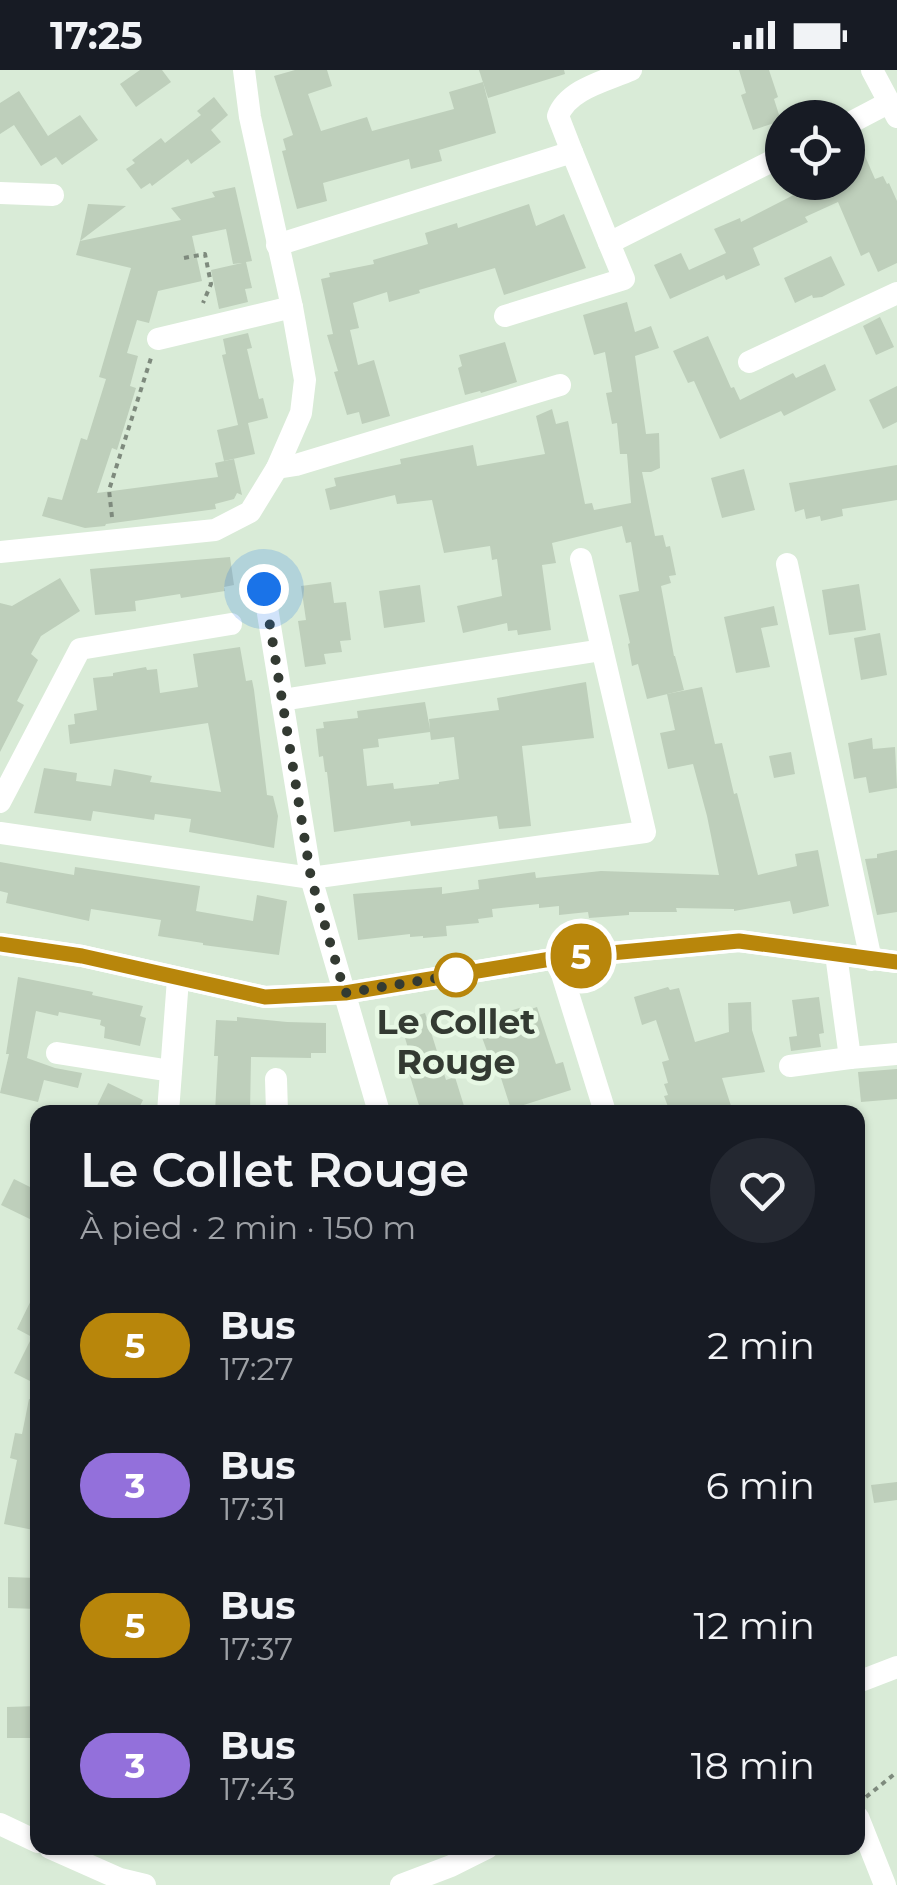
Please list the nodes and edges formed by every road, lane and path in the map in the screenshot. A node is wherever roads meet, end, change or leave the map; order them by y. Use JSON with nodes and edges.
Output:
{"nodes":[{"id":1,"x":244,"y":70,"type":"edge"},
{"id":2,"x":630,"y":70,"type":"edge"},
{"id":3,"x":872,"y":70,"type":"edge"},
{"id":4,"x":893,"y":110,"type":"edge"},
{"id":5,"x":865,"y":119,"type":"edge"},
{"id":6,"x":572,"y":152,"type":"junction"},
{"id":7,"x":765,"y":165,"type":"edge"},
{"id":8,"x":0,"y":193,"type":"edge"},
{"id":9,"x":53,"y":195,"type":"dead end"},
{"id":10,"x":609,"y":243,"type":"junction"},
{"id":11,"x":277,"y":245,"type":"junction"},
{"id":12,"x":184,"y":258,"type":"dead end"},
{"id":13,"x":897,"y":293,"type":"edge"},
{"id":14,"x":292,"y":307,"type":"junction"},
{"id":15,"x":505,"y":316,"type":"dead end"},
{"id":16,"x":192,"y":331,"type":"junction"},
{"id":17,"x":158,"y":339,"type":"joint"},
{"id":18,"x":749,"y":362,"type":"dead end"},
{"id":19,"x":560,"y":385,"type":"dead end"},
{"id":20,"x":277,"y":468,"type":"junction"},
{"id":21,"x":115,"y":542,"type":"junction"},
{"id":22,"x":0,"y":552,"type":"edge"},
{"id":23,"x":581,"y":558,"type":"dead end"},
{"id":24,"x":779,"y":564,"type":"dead end"},
{"id":25,"x":264,"y":589,"type":"dead end"},
{"id":26,"x":231,"y":624,"type":"dead end"},
{"id":27,"x":602,"y":650,"type":"junction"},
{"id":28,"x":282,"y":700,"type":"junction"},
{"id":29,"x":0,"y":802,"type":"edge"},
{"id":30,"x":0,"y":833,"type":"edge"},
{"id":31,"x":311,"y":878,"type":"junction"},
{"id":32,"x":0,"y":944,"type":"edge"},
{"id":33,"x":854,"y":957,"type":"junction"},
{"id":34,"x":557,"y":958,"type":"junction"},
{"id":35,"x":897,"y":962,"type":"edge"},
{"id":36,"x":178,"y":979,"type":"junction"},
{"id":37,"x":345,"y":993,"type":"junction"},
{"id":38,"x":57,"y":1054,"type":"dead end"},
{"id":39,"x":897,"y":1054,"type":"edge"},
{"id":40,"x":850,"y":1058,"type":"junction"},
{"id":41,"x":790,"y":1066,"type":"dead end"},
{"id":42,"x":171,"y":1071,"type":"junction"},
{"id":43,"x":276,"y":1079,"type":"dead end"},
{"id":44,"x":169,"y":1105,"type":"edge"},
{"id":45,"x":277,"y":1105,"type":"edge"},
{"id":46,"x":378,"y":1105,"type":"edge"},
{"id":47,"x":602,"y":1105,"type":"edge"},
{"id":48,"x":897,"y":1667,"type":"edge"},
{"id":49,"x":865,"y":1679,"type":"edge"},
{"id":50,"x":897,"y":1772,"type":"edge"},
{"id":51,"x":865,"y":1798,"type":"edge"},
{"id":52,"x":0,"y":1824,"type":"edge"},
{"id":53,"x":865,"y":1835,"type":"edge"},
{"id":54,"x":30,"y":1838,"type":"edge"},
{"id":55,"x":66,"y":1855,"type":"edge"},
{"id":56,"x":473,"y":1855,"type":"edge"},
{"id":57,"x":144,"y":1885,"type":"edge"},
{"id":58,"x":401,"y":1885,"type":"edge"},
{"id":59,"x":884,"y":1885,"type":"edge"}],
"edges":[{"from":1,"to":11,"type":"street"},
{"from":2,"to":6,"type":"street"},
{"from":3,"to":4,"type":"street"},
{"from":4,"to":5,"type":"street"},
{"from":6,"to":10,"type":"street"},
{"from":6,"to":11,"type":"street"},
{"from":7,"to":10,"type":"street"},
{"from":8,"to":9,"type":"street"},
{"from":10,"to":15,"type":"street"},
{"from":11,"to":14,"type":"street"},
{"from":12,"to":16,"type":"path"},
{"from":13,"to":18,"type":"street"},
{"from":14,"to":16,"type":"street"},
{"from":14,"to":20,"type":"street"},
{"from":16,"to":17,"type":"street"},
{"from":17,"to":21,"type":"path"},
{"from":19,"to":20,"type":"street"},
{"from":20,"to":21,"type":"street"},
{"from":21,"to":22,"type":"street"},
{"from":23,"to":27,"type":"street"},
{"from":24,"to":33,"type":"street"},
{"from":25,"to":28,"type":"street"},
{"from":26,"to":29,"type":"street"},
{"from":27,"to":28,"type":"street"},
{"from":27,"to":31,"type":"street"},
{"from":28,"to":31,"type":"street"},
{"from":30,"to":31,"type":"street"},
{"from":31,"to":37,"type":"street"},
{"from":32,"to":36,"type":"street"},
{"from":33,"to":34,"type":"street"},
{"from":33,"to":35,"type":"street"},
{"from":33,"to":40,"type":"street"},
{"from":34,"to":37,"type":"street"},
{"from":34,"to":47,"type":"street"},
{"from":36,"to":37,"type":"street"},
{"from":36,"to":42,"type":"street"},
{"from":37,"to":46,"type":"street"},
{"from":38,"to":42,"type":"street"},
{"from":39,"to":40,"type":"street"},
{"from":40,"to":41,"type":"street"},
{"from":42,"to":44,"type":"street"},
{"from":43,"to":45,"type":"street"},
{"from":48,"to":49,"type":"street"},
{"from":50,"to":51,"type":"path"},
{"from":52,"to":54,"type":"street"},
{"from":53,"to":59,"type":"street"},
{"from":55,"to":57,"type":"street"},
{"from":56,"to":58,"type":"street"}]}
